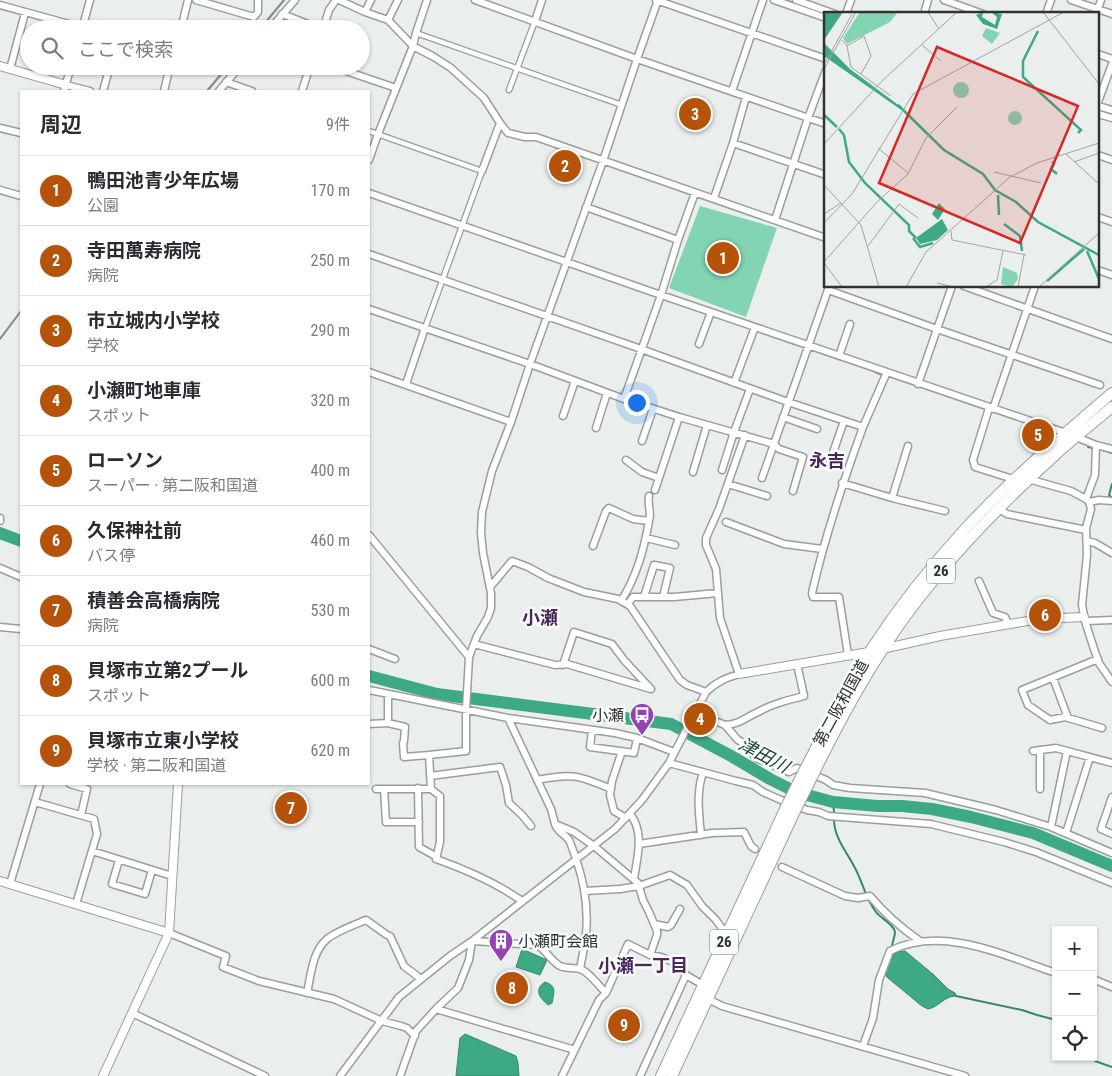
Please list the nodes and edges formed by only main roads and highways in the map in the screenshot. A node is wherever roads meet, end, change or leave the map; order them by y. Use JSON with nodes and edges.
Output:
{"nodes":[{"id":1,"x":1112,"y":392,"type":"edge"},
{"id":2,"x":1112,"y":407,"type":"edge"},
{"id":3,"x":1071,"y":435,"type":"junction"},
{"id":4,"x":811,"y":769,"type":"junction"},
{"id":5,"x":791,"y":809,"type":"junction"},
{"id":6,"x":661,"y":1076,"type":"edge"},
{"id":7,"x":672,"y":1076,"type":"edge"}],
"edges":[{"from":1,"to":3,"type":"highway","name":"第二阪和国道","number":"26"},
{"from":2,"to":3,"type":"highway","name":"第二阪和国道","number":"26"},
{"from":3,"to":4,"type":"highway","name":"第二阪和国道","number":"26"},
{"from":3,"to":4,"type":"highway","name":"第二阪和国道","number":"26"},
{"from":4,"to":5,"type":"highway","name":"第二阪和国道","number":"26","bridge":true},
{"from":5,"to":6,"type":"highway","name":"第二阪和国道","number":"26"},
{"from":5,"to":7,"type":"highway","name":"第二阪和国道","number":"26"}]}
